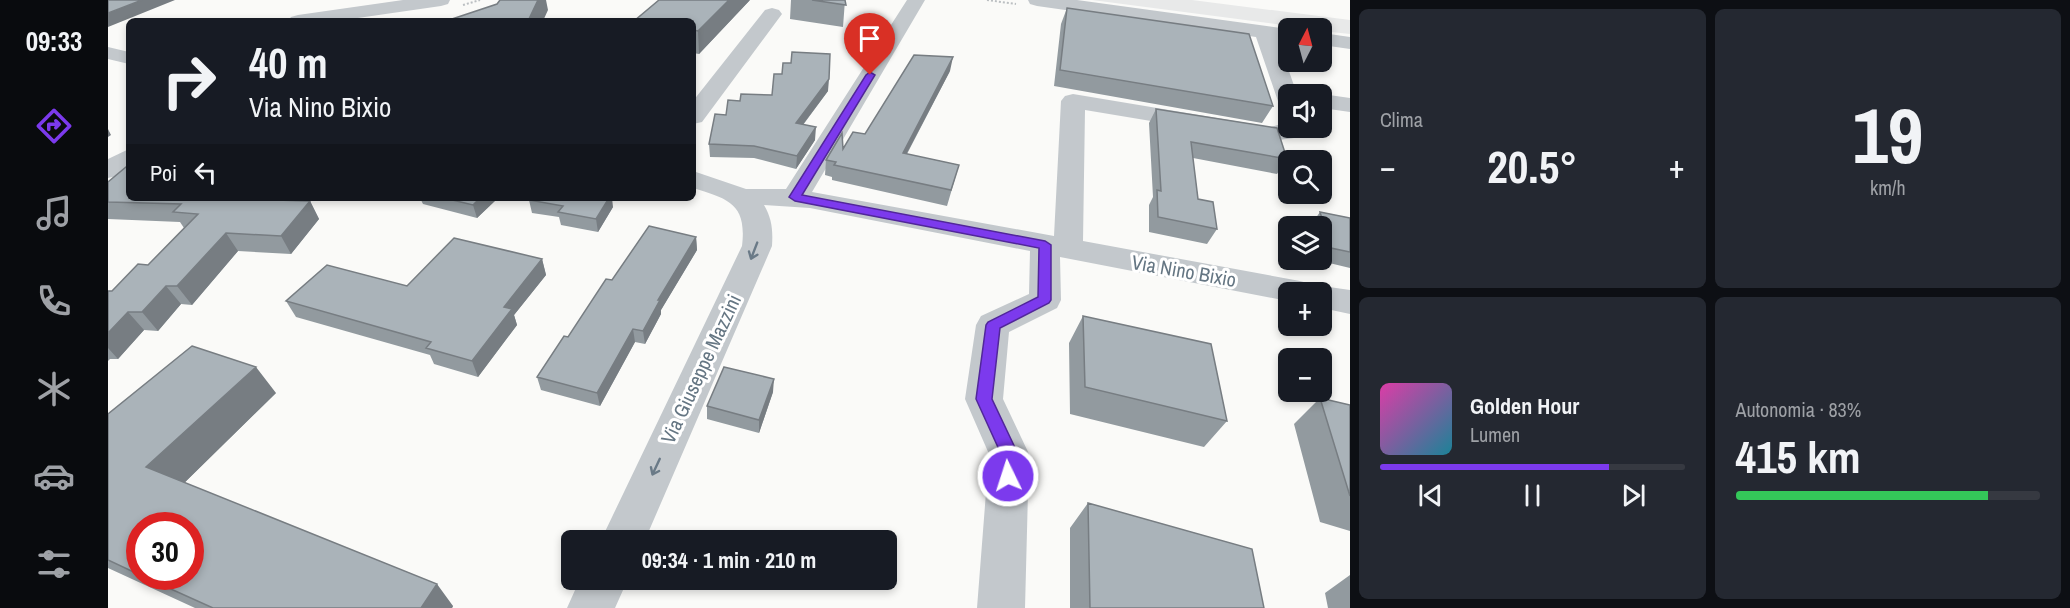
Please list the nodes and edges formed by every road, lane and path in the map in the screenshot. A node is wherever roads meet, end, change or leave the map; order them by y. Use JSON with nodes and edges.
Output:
{"nodes":[{"id":1,"x":441,"y":0,"type":"edge"},
{"id":2,"x":450,"y":0,"type":"edge"},
{"id":3,"x":916,"y":0,"type":"edge"},
{"id":4,"x":1037,"y":0,"type":"edge"},
{"id":5,"x":772,"y":14,"type":"dead end"},
{"id":6,"x":329,"y":18,"type":"edge"},
{"id":7,"x":385,"y":18,"type":"edge"},
{"id":8,"x":1265,"y":32,"type":"junction"},
{"id":9,"x":1278,"y":34,"type":"edge"},
{"id":10,"x":1332,"y":40,"type":"edge"},
{"id":11,"x":1350,"y":43,"type":"edge"},
{"id":12,"x":108,"y":48,"type":"edge"},
{"id":13,"x":126,"y":49,"type":"edge"},
{"id":14,"x":108,"y":53,"type":"edge"},
{"id":15,"x":126,"y":56,"type":"edge"},
{"id":16,"x":1283,"y":84,"type":"edge"},
{"id":17,"x":1332,"y":102,"type":"edge"},
{"id":18,"x":1350,"y":105,"type":"edge"},
{"id":19,"x":696,"y":113,"type":"edge"},
{"id":20,"x":1278,"y":134,"type":"edge"},
{"id":21,"x":126,"y":160,"type":"edge"},
{"id":22,"x":108,"y":170,"type":"edge"},
{"id":23,"x":696,"y":180,"type":"edge"},
{"id":24,"x":795,"y":197,"type":"junction"},
{"id":25,"x":750,"y":205,"type":"junction"},
{"id":26,"x":1056,"y":247,"type":"junction"},
{"id":27,"x":1278,"y":288,"type":"edge"},
{"id":28,"x":1332,"y":299,"type":"edge"},
{"id":29,"x":1350,"y":302,"type":"edge"},
{"id":30,"x":627,"y":530,"type":"edge"},
{"id":31,"x":600,"y":590,"type":"edge"},
{"id":32,"x":591,"y":608,"type":"edge"},
{"id":33,"x":1000,"y":608,"type":"edge"}],
"edges":[{"from":1,"to":6,"type":"street"},
{"from":2,"to":7,"type":"street"},
{"from":3,"to":24,"type":"street"},
{"from":4,"to":8,"type":"street"},
{"from":5,"to":19,"type":"street"},
{"from":8,"to":9,"type":"street"},
{"from":8,"to":16,"type":"street"},
{"from":10,"to":11,"type":"street"},
{"from":12,"to":13,"type":"street"},
{"from":14,"to":15,"type":"street"},
{"from":17,"to":18,"type":"street"},
{"from":20,"to":26,"type":"street"},
{"from":21,"to":22,"type":"street"},
{"from":23,"to":25,"type":"street"},
{"from":24,"to":25,"type":"street"},
{"from":24,"to":26,"type":"street","name":"Via Nino Bixio"},
{"from":25,"to":30,"type":"street","name":"Via Giuseppe Mazzini","one_way":true},
{"from":26,"to":27,"type":"street","name":"Via Nino Bixio"},
{"from":26,"to":33,"type":"street"},
{"from":28,"to":29,"type":"street"},
{"from":31,"to":32,"type":"street"}]}
